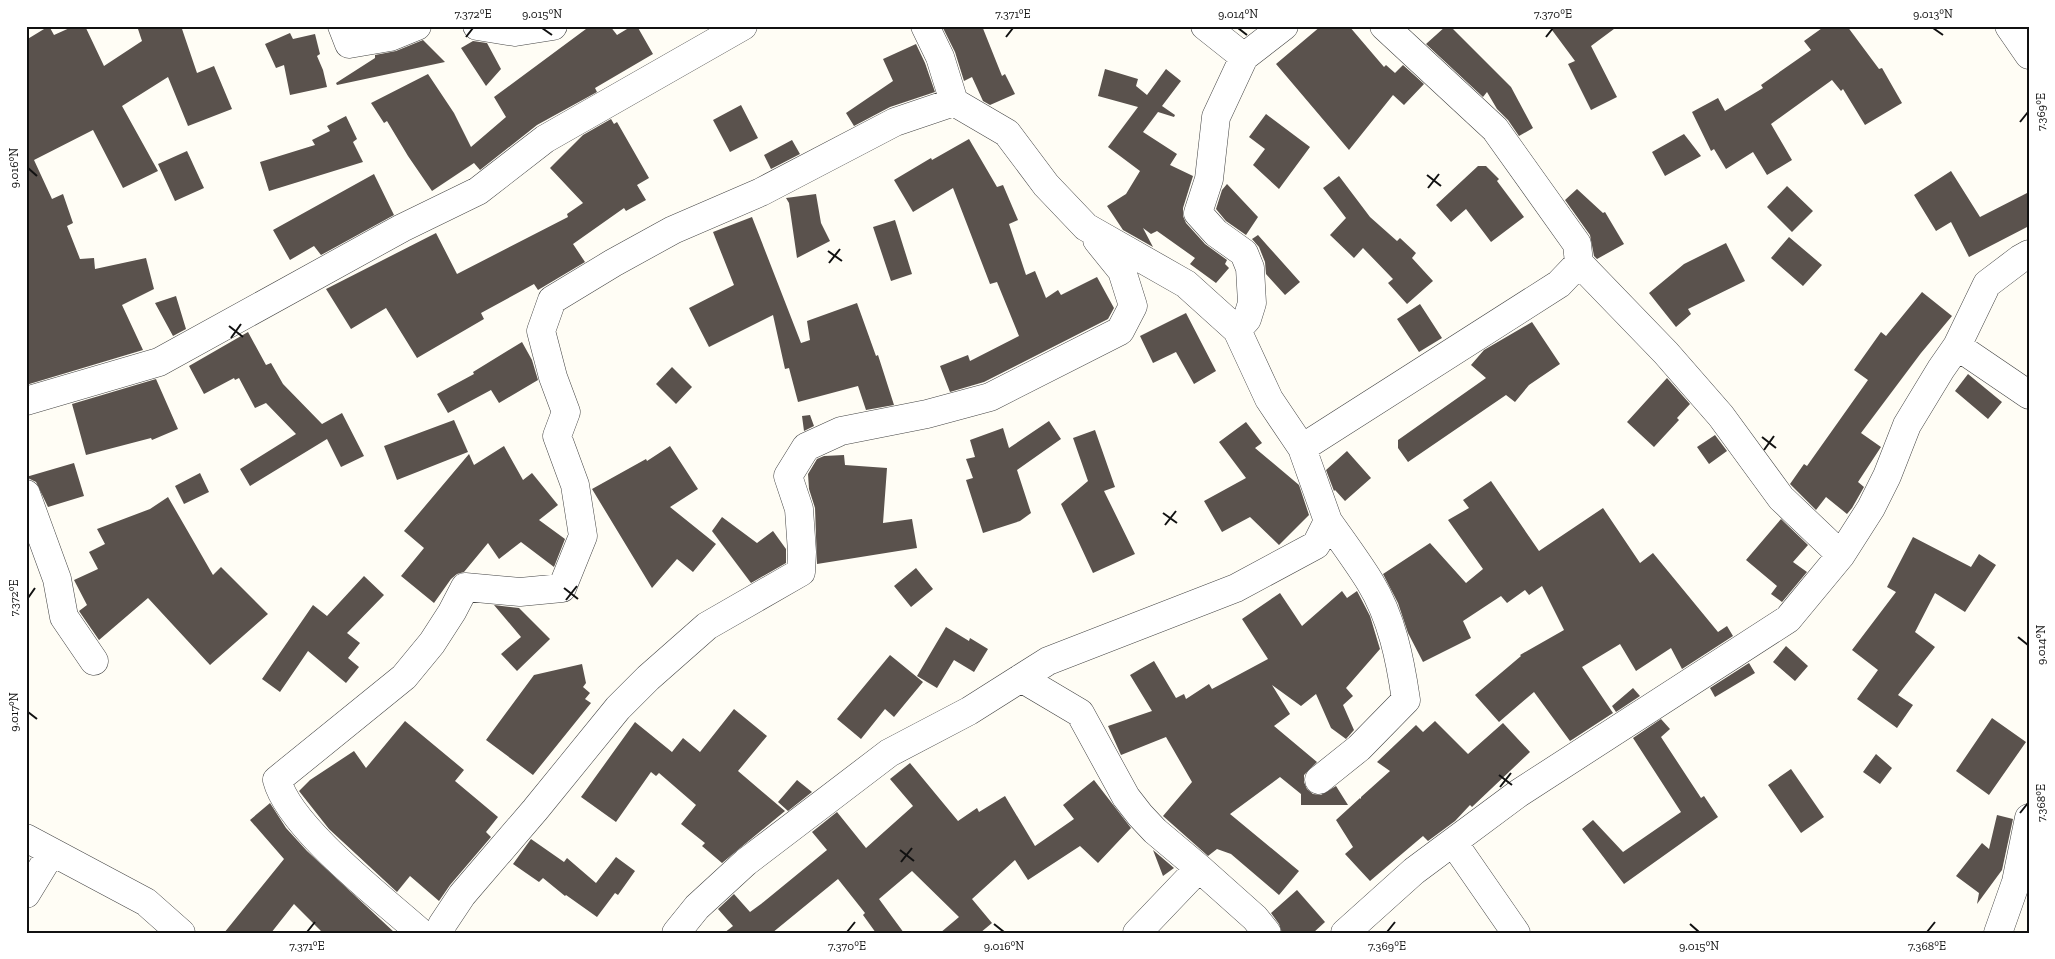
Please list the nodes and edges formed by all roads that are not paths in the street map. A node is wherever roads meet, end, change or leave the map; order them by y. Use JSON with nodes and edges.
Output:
{"nodes":[{"id":1,"x":342,"y":26,"type":"edge"},
{"id":2,"x":417,"y":26,"type":"edge"},
{"id":3,"x":477,"y":26,"type":"edge"},
{"id":4,"x":553,"y":26,"type":"edge"},
{"id":5,"x":743,"y":26,"type":"edge"},
{"id":6,"x":925,"y":26,"type":"edge"},
{"id":7,"x":1205,"y":26,"type":"edge"},
{"id":8,"x":1284,"y":26,"type":"edge"},
{"id":9,"x":1384,"y":26,"type":"edge"},
{"id":10,"x":2009,"y":26,"type":"edge"},
{"id":11,"x":2029,"y":55,"type":"edge"},
{"id":12,"x":1244,"y":57,"type":"junction"},
{"id":13,"x":954,"y":102,"type":"junction"},
{"id":14,"x":1086,"y":228,"type":"junction"},
{"id":15,"x":2029,"y":254,"type":"edge"},
{"id":16,"x":1579,"y":263,"type":"junction"},
{"id":17,"x":1237,"y":330,"type":"junction"},
{"id":18,"x":1957,"y":346,"type":"junction"},
{"id":19,"x":2029,"y":395,"type":"edge"},
{"id":20,"x":26,"y":401,"type":"edge"},
{"id":21,"x":1302,"y":448,"type":"junction"},
{"id":22,"x":26,"y":494,"type":"edge"},
{"id":23,"x":1328,"y":521,"type":"junction"},
{"id":24,"x":1841,"y":555,"type":"junction"},
{"id":25,"x":94,"y":661,"type":"dead end"},
{"id":26,"x":1021,"y":678,"type":"junction"},
{"id":27,"x":1319,"y":780,"type":"dead end"},
{"id":28,"x":2029,"y":818,"type":"edge"},
{"id":29,"x":26,"y":838,"type":"edge"},
{"id":30,"x":1453,"y":842,"type":"junction"},
{"id":31,"x":51,"y":852,"type":"junction"},
{"id":32,"x":1199,"y":868,"type":"junction"},
{"id":33,"x":26,"y":894,"type":"edge"},
{"id":34,"x":181,"y":933,"type":"edge"},
{"id":35,"x":421,"y":933,"type":"edge"},
{"id":36,"x":441,"y":933,"type":"edge"},
{"id":37,"x":676,"y":933,"type":"edge"},
{"id":38,"x":1137,"y":933,"type":"edge"},
{"id":39,"x":1267,"y":933,"type":"edge"},
{"id":40,"x":1345,"y":933,"type":"edge"},
{"id":41,"x":1516,"y":933,"type":"edge"},
{"id":42,"x":1998,"y":933,"type":"edge"}],
"edges":[{"from":1,"to":2,"type":"street"},
{"from":3,"to":4,"type":"street"},
{"from":5,"to":20,"type":"street"},
{"from":6,"to":13,"type":"street"},
{"from":7,"to":12,"type":"street"},
{"from":8,"to":12,"type":"street"},
{"from":9,"to":16,"type":"street"},
{"from":10,"to":11,"type":"street"},
{"from":12,"to":17,"type":"street"},
{"from":13,"to":14,"type":"street"},
{"from":13,"to":35,"type":"street"},
{"from":14,"to":17,"type":"street"},
{"from":14,"to":36,"type":"street"},
{"from":15,"to":18,"type":"street"},
{"from":16,"to":21,"type":"street"},
{"from":16,"to":24,"type":"street"},
{"from":17,"to":21,"type":"street"},
{"from":18,"to":19,"type":"street"},
{"from":18,"to":24,"type":"street"},
{"from":21,"to":23,"type":"street"},
{"from":22,"to":25,"type":"street"},
{"from":23,"to":26,"type":"street"},
{"from":23,"to":27,"type":"street"},
{"from":24,"to":30,"type":"street"},
{"from":26,"to":32,"type":"street"},
{"from":26,"to":37,"type":"street"},
{"from":28,"to":42,"type":"street"},
{"from":29,"to":31,"type":"street"},
{"from":30,"to":40,"type":"street"},
{"from":30,"to":41,"type":"street"},
{"from":31,"to":33,"type":"street"},
{"from":31,"to":34,"type":"street"},
{"from":32,"to":38,"type":"street"},
{"from":32,"to":39,"type":"street"}]}
